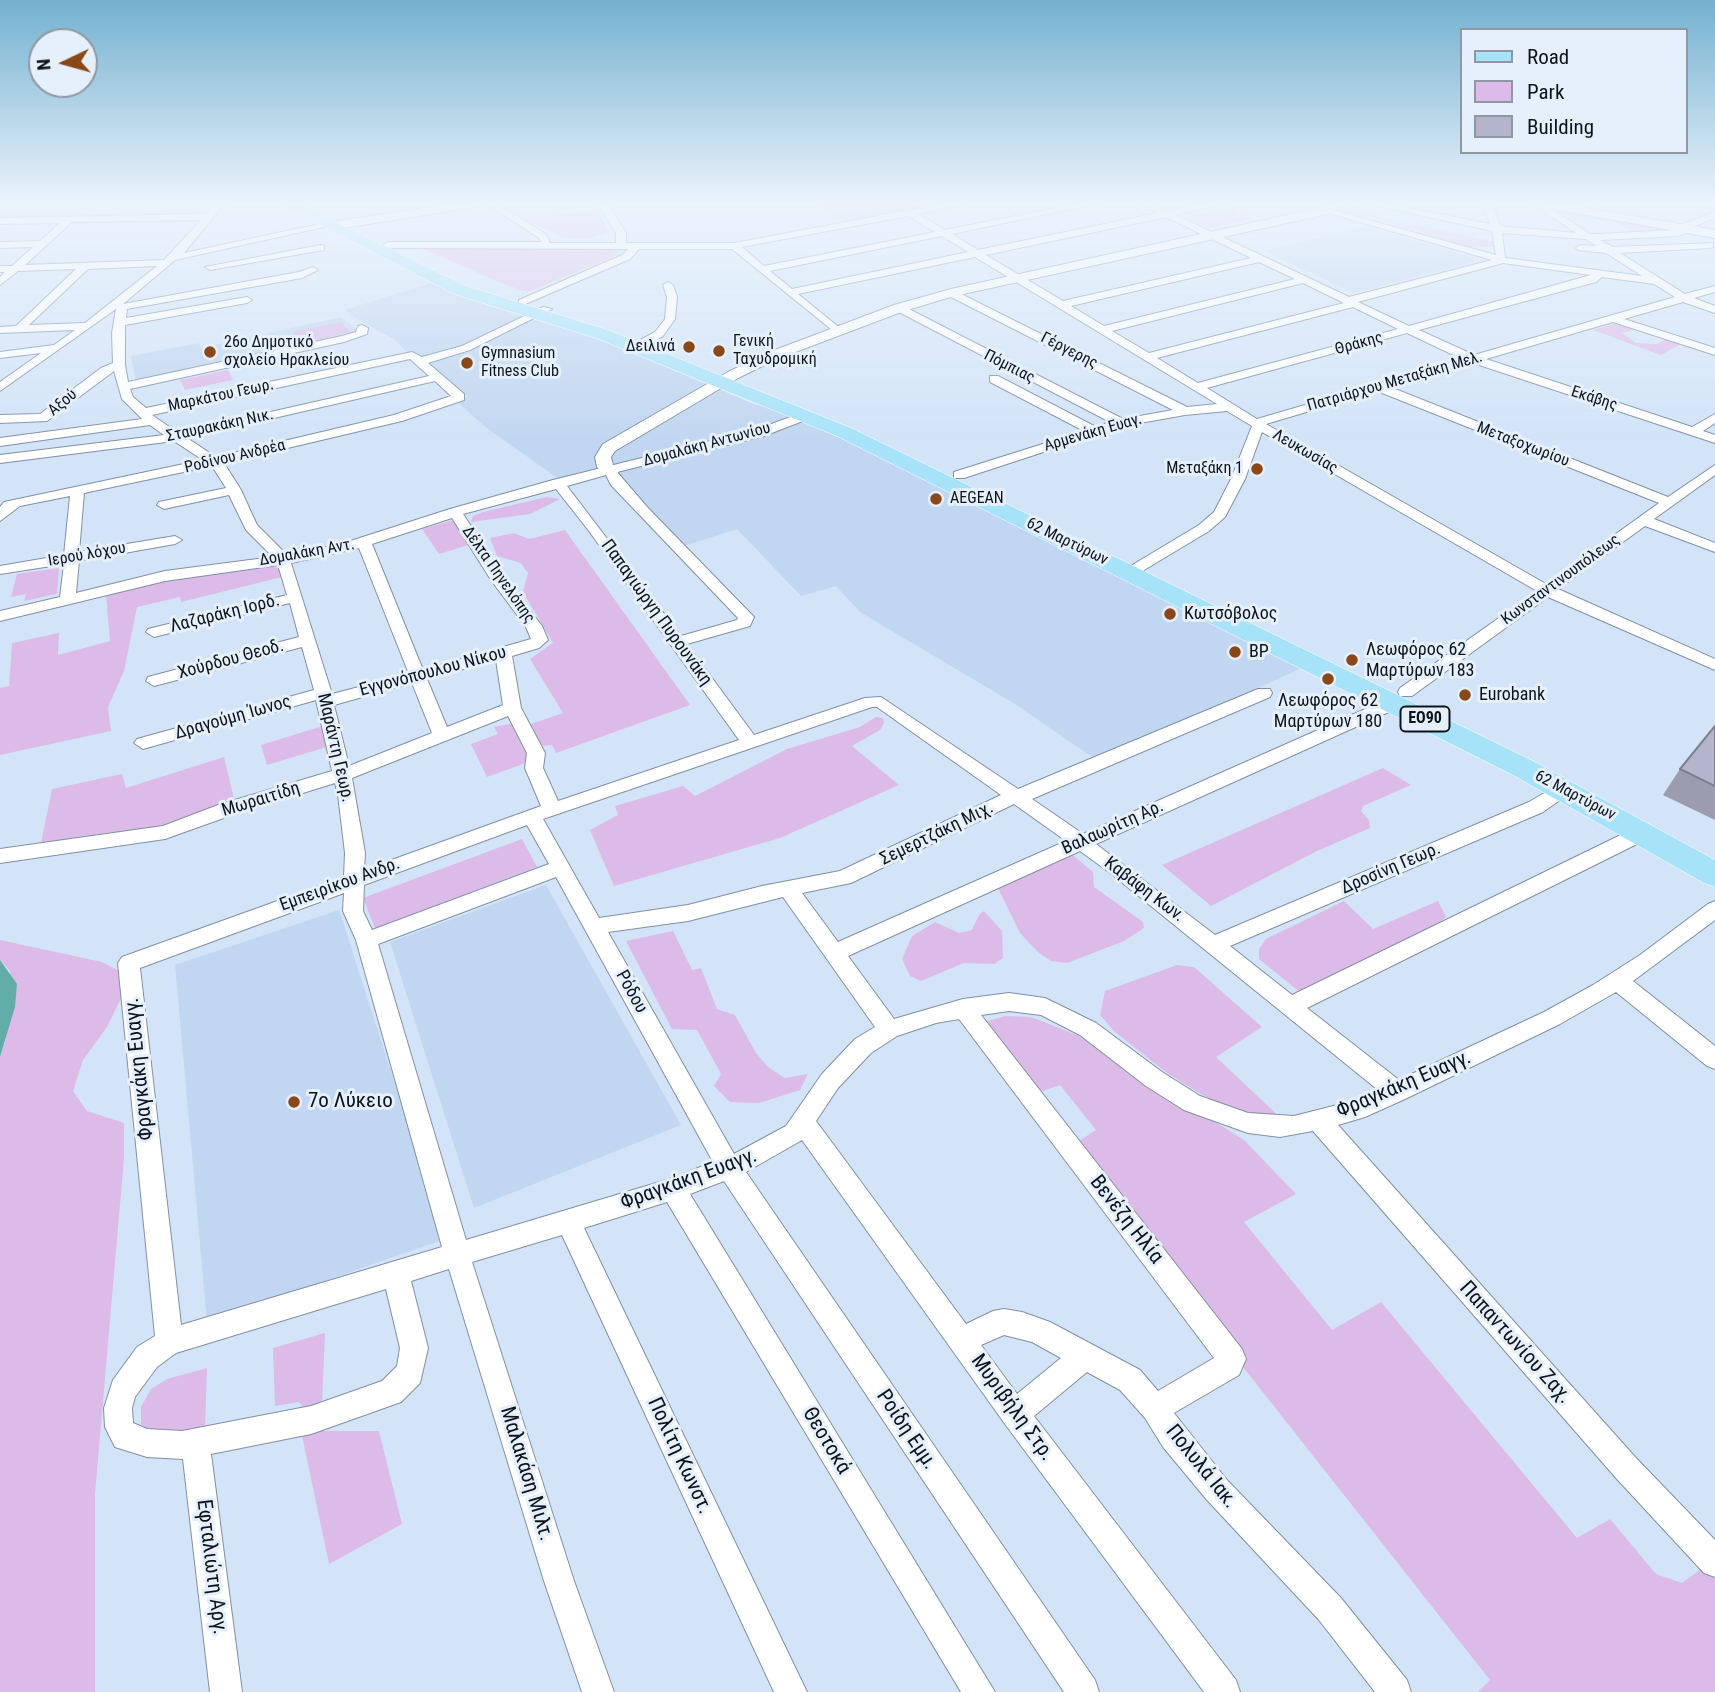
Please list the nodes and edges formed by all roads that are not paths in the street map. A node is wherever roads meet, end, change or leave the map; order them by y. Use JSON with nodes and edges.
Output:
{"nodes":[{"id":1,"x":68,"y":282,"type":"edge"},
{"id":2,"x":148,"y":282,"type":"edge"},
{"id":3,"x":238,"y":282,"type":"edge"},
{"id":4,"x":264,"y":282,"type":"edge"},
{"id":5,"x":445,"y":282,"type":"edge"},
{"id":6,"x":466,"y":282,"type":"edge"},
{"id":7,"x":581,"y":282,"type":"edge"},
{"id":8,"x":779,"y":282,"type":"edge"},
{"id":9,"x":839,"y":282,"type":"edge"},
{"id":10,"x":999,"y":282,"type":"edge"},
{"id":11,"x":1023,"y":282,"type":"edge"},
{"id":12,"x":1161,"y":282,"type":"edge"},
{"id":13,"x":1296,"y":282,"type":"edge"},
{"id":14,"x":1308,"y":282,"type":"edge"},
{"id":15,"x":1424,"y":282,"type":"edge"},
{"id":16,"x":1585,"y":282,"type":"edge"},
{"id":17,"x":1660,"y":282,"type":"edge"},
{"id":18,"x":668,"y":285,"type":"dead end"},
{"id":19,"x":1715,"y":289,"type":"edge"},
{"id":20,"x":792,"y":292,"type":"junction"},
{"id":21,"x":951,"y":293,"type":"junction"},
{"id":22,"x":1684,"y":298,"type":"junction"},
{"id":23,"x":247,"y":300,"type":"dead end"},
{"id":24,"x":1351,"y":303,"type":"junction"},
{"id":25,"x":1062,"y":305,"type":"junction"},
{"id":26,"x":120,"y":308,"type":"junction"},
{"id":27,"x":535,"y":308,"type":"junction"},
{"id":28,"x":899,"y":308,"type":"junction"},
{"id":29,"x":1715,"y":310,"type":"edge"},
{"id":30,"x":1614,"y":319,"type":"junction"},
{"id":31,"x":362,"y":328,"type":"dead end"},
{"id":32,"x":19,"y":329,"type":"junction"},
{"id":33,"x":84,"y":329,"type":"junction"},
{"id":34,"x":0,"y":330,"type":"edge"},
{"id":35,"x":1103,"y":330,"type":"junction"},
{"id":36,"x":1409,"y":330,"type":"junction"},
{"id":37,"x":837,"y":331,"type":"junction"},
{"id":38,"x":646,"y":341,"type":"junction"},
{"id":39,"x":56,"y":348,"type":"junction"},
{"id":40,"x":1715,"y":352,"type":"edge"},
{"id":41,"x":0,"y":355,"type":"edge"},
{"id":42,"x":1147,"y":357,"type":"junction"},
{"id":43,"x":1474,"y":359,"type":"junction"},
{"id":44,"x":422,"y":361,"type":"junction"},
{"id":45,"x":119,"y":365,"type":"junction"},
{"id":46,"x":438,"y":377,"type":"junction"},
{"id":47,"x":727,"y":378,"type":"junction"},
{"id":48,"x":994,"y":380,"type":"dead end"},
{"id":49,"x":0,"y":387,"type":"edge"},
{"id":50,"x":123,"y":387,"type":"junction"},
{"id":51,"x":1197,"y":387,"type":"junction"},
{"id":52,"x":1378,"y":387,"type":"junction"},
{"id":53,"x":1230,"y":407,"type":"junction"},
{"id":54,"x":1185,"y":411,"type":"junction"},
{"id":55,"x":804,"y":416,"type":"junction"},
{"id":56,"x":147,"y":417,"type":"junction"},
{"id":57,"x":1715,"y":418,"type":"edge"},
{"id":58,"x":0,"y":419,"type":"edge"},
{"id":59,"x":1121,"y":423,"type":"junction"},
{"id":60,"x":1259,"y":425,"type":"junction"},
{"id":61,"x":1095,"y":431,"type":"junction"},
{"id":62,"x":1693,"y":432,"type":"junction"},
{"id":63,"x":176,"y":437,"type":"junction"},
{"id":64,"x":1715,"y":439,"type":"edge"},
{"id":65,"x":0,"y":442,"type":"edge"},
{"id":66,"x":0,"y":459,"type":"edge"},
{"id":67,"x":214,"y":461,"type":"junction"},
{"id":68,"x":1715,"y":468,"type":"edge"},
{"id":69,"x":610,"y":471,"type":"junction"},
{"id":70,"x":960,"y":475,"type":"junction"},
{"id":71,"x":558,"y":483,"type":"junction"},
{"id":72,"x":234,"y":490,"type":"junction"},
{"id":73,"x":77,"y":492,"type":"junction"},
{"id":74,"x":1669,"y":502,"type":"junction"},
{"id":75,"x":164,"y":505,"type":"dead end"},
{"id":76,"x":4,"y":511,"type":"edge"},
{"id":77,"x":455,"y":512,"type":"junction"},
{"id":78,"x":1643,"y":520,"type":"junction"},
{"id":79,"x":175,"y":540,"type":"dead end"},
{"id":80,"x":365,"y":542,"type":"junction"},
{"id":81,"x":1715,"y":548,"type":"edge"},
{"id":82,"x":72,"y":558,"type":"junction"},
{"id":83,"x":283,"y":560,"type":"junction"},
{"id":84,"x":1136,"y":569,"type":"junction"},
{"id":85,"x":0,"y":570,"type":"edge"},
{"id":86,"x":1547,"y":590,"type":"junction"},
{"id":87,"x":296,"y":597,"type":"junction"},
{"id":88,"x":68,"y":598,"type":"junction"},
{"id":89,"x":0,"y":616,"type":"edge"},
{"id":90,"x":154,"y":632,"type":"dead end"},
{"id":91,"x":307,"y":640,"type":"junction"},
{"id":92,"x":540,"y":640,"type":"joint"},
{"id":93,"x":677,"y":642,"type":"junction"},
{"id":94,"x":503,"y":653,"type":"junction"},
{"id":95,"x":1715,"y":665,"type":"edge"},
{"id":96,"x":416,"y":677,"type":"junction"},
{"id":97,"x":153,"y":681,"type":"dead end"},
{"id":98,"x":1264,"y":693,"type":"dead end"},
{"id":99,"x":323,"y":697,"type":"junction"},
{"id":100,"x":1400,"y":698,"type":"junction"},
{"id":101,"x":881,"y":702,"type":"joint"},
{"id":102,"x":512,"y":708,"type":"junction"},
{"id":103,"x":441,"y":734,"type":"junction"},
{"id":104,"x":143,"y":743,"type":"dead end"},
{"id":105,"x":751,"y":744,"type":"junction"},
{"id":106,"x":342,"y":775,"type":"junction"},
{"id":107,"x":1564,"y":789,"type":"junction"},
{"id":108,"x":1015,"y":796,"type":"junction"},
{"id":109,"x":542,"y":813,"type":"junction"},
{"id":110,"x":1642,"y":833,"type":"junction"},
{"id":111,"x":1080,"y":843,"type":"junction"},
{"id":112,"x":1715,"y":850,"type":"edge"},
{"id":113,"x":0,"y":856,"type":"edge"},
{"id":114,"x":561,"y":867,"type":"junction"},
{"id":115,"x":1715,"y":875,"type":"edge"},
{"id":116,"x":353,"y":880,"type":"junction"},
{"id":117,"x":788,"y":888,"type":"junction"},
{"id":118,"x":1712,"y":917,"type":"edge"},
{"id":119,"x":594,"y":926,"type":"junction"},
{"id":120,"x":366,"y":940,"type":"junction"},
{"id":121,"x":1214,"y":944,"type":"junction"},
{"id":122,"x":833,"y":953,"type":"junction"},
{"id":123,"x":129,"y":963,"type":"joint"},
{"id":124,"x":1618,"y":981,"type":"junction"},
{"id":125,"x":1290,"y":1006,"type":"junction"},
{"id":126,"x":963,"y":1008,"type":"junction"},
{"id":127,"x":889,"y":1030,"type":"junction"},
{"id":128,"x":1715,"y":1059,"type":"edge"},
{"id":129,"x":1397,"y":1093,"type":"junction"},
{"id":130,"x":1318,"y":1120,"type":"junction"},
{"id":131,"x":803,"y":1122,"type":"junction"},
{"id":132,"x":729,"y":1168,"type":"junction"},
{"id":133,"x":673,"y":1189,"type":"junction"},
{"id":134,"x":568,"y":1221,"type":"junction"},
{"id":135,"x":457,"y":1254,"type":"junction"},
{"id":136,"x":396,"y":1274,"type":"junction"},
{"id":137,"x":962,"y":1340,"type":"junction"},
{"id":138,"x":169,"y":1342,"type":"junction"},
{"id":139,"x":1084,"y":1357,"type":"junction"},
{"id":140,"x":1155,"y":1408,"type":"junction"},
{"id":141,"x":1015,"y":1414,"type":"junction"},
{"id":142,"x":195,"y":1443,"type":"junction"},
{"id":143,"x":1715,"y":1562,"type":"edge"},
{"id":144,"x":226,"y":1692,"type":"edge"},
{"id":145,"x":598,"y":1692,"type":"edge"},
{"id":146,"x":791,"y":1692,"type":"edge"},
{"id":147,"x":979,"y":1692,"type":"edge"},
{"id":148,"x":1083,"y":1692,"type":"edge"},
{"id":149,"x":1224,"y":1692,"type":"edge"},
{"id":150,"x":1395,"y":1692,"type":"edge"}],
"edges":[{"from":1,"to":32,"type":"street"},
{"from":2,"to":26,"type":"street"},
{"from":3,"to":26,"type":"street"},
{"from":4,"to":26,"type":"street"},
{"from":5,"to":27,"type":"main road","name":"62 Μαρτύρων","number":"ΕΟ90"},
{"from":6,"to":27,"type":"main road","name":"62 Μαρτύρων","number":"ΕΟ90"},
{"from":7,"to":27,"type":"street","name":"Μαρκάτου Γεωρ."},
{"from":8,"to":20,"type":"street"},
{"from":9,"to":20,"type":"street"},
{"from":10,"to":21,"type":"street"},
{"from":11,"to":25,"type":"street","name":"Λευκωσίας"},
{"from":12,"to":25,"type":"street"},
{"from":13,"to":35,"type":"street"},
{"from":14,"to":24,"type":"street","name":"Εκάβης"},
{"from":15,"to":24,"type":"street"},
{"from":16,"to":36,"type":"street","name":"Θράκης"},
{"from":17,"to":22,"type":"street"},
{"from":18,"to":38,"type":"street"},
{"from":19,"to":22,"type":"street","name":"Πατριάρχου Μεταξάκη Μελ."},
{"from":20,"to":37,"type":"street"},
{"from":21,"to":28,"type":"street"},
{"from":21,"to":54,"type":"street","name":"Γέργερης"},
{"from":22,"to":29,"type":"street"},
{"from":22,"to":30,"type":"street","name":"Πατριάρχου Μεταξάκη Μελ."},
{"from":23,"to":26,"type":"street"},
{"from":24,"to":36,"type":"street","name":"Εκάβης"},
{"from":24,"to":42,"type":"street"},
{"from":25,"to":35,"type":"street","name":"Λευκωσίας"},
{"from":26,"to":33,"type":"street"},
{"from":26,"to":45,"type":"street","name":"Μαράντη Γεωρ."},
{"from":27,"to":38,"type":"main road","name":"62 Μαρτύρων","number":"ΕΟ90"},
{"from":27,"to":44,"type":"street","name":"Μαρκάτου Γεωρ."},
{"from":27,"to":47,"type":"main road","name":"62 Μαρτύρων","number":"ΕΟ90"},
{"from":28,"to":37,"type":"street"},
{"from":28,"to":59,"type":"street","name":"Πόμπιας"},
{"from":30,"to":40,"type":"street"},
{"from":30,"to":43,"type":"street","name":"Πατριάρχου Μεταξάκη Μελ."},
{"from":31,"to":50,"type":"street"},
{"from":32,"to":33,"type":"street"},
{"from":32,"to":34,"type":"street"},
{"from":33,"to":39,"type":"street"},
{"from":35,"to":42,"type":"street","name":"Λευκωσίας"},
{"from":36,"to":43,"type":"street","name":"Εκάβης"},
{"from":36,"to":51,"type":"street","name":"Θράκης"},
{"from":37,"to":47,"type":"street"},
{"from":38,"to":47,"type":"main road","name":"62 Μαρτύρων","number":"ΕΟ90"},
{"from":39,"to":41,"type":"street"},
{"from":39,"to":49,"type":"street"},
{"from":42,"to":51,"type":"street","name":"Λευκωσίας"},
{"from":43,"to":52,"type":"street","name":"Πατριάρχου Μεταξάκη Μελ."},
{"from":43,"to":62,"type":"street","name":"Εκάβης"},
{"from":44,"to":46,"type":"street"},
{"from":44,"to":56,"type":"street","name":"Μαρκάτου Γεωρ."},
{"from":45,"to":50,"type":"street","name":"Μαράντη Γεωρ."},
{"from":45,"to":58,"type":"street","name":"Αξού"},
{"from":46,"to":63,"type":"street","name":"Σταυρακάκη Νικ."},
{"from":46,"to":67,"type":"street","name":"Ροδίνου Ανδρέα"},
{"from":47,"to":55,"type":"main road","name":"62 Μαρτύρων","number":"ΕΟ90"},
{"from":47,"to":69,"type":"street"},
{"from":47,"to":70,"type":"main road","name":"62 Μαρτύρων","number":"ΕΟ90"},
{"from":48,"to":61,"type":"street"},
{"from":50,"to":56,"type":"street","name":"Μαράντη Γεωρ."},
{"from":51,"to":53,"type":"street","name":"Λευκωσίας"},
{"from":52,"to":60,"type":"street","name":"Πατριάρχου Μεταξάκη Μελ."},
{"from":52,"to":74,"type":"street","name":"Μεταξοχωρίου"},
{"from":53,"to":54,"type":"street","name":"Αρμενάκη Ευαγ."},
{"from":53,"to":60,"type":"street","name":"Λευκωσίας"},
{"from":54,"to":59,"type":"street","name":"Αρμενάκη Ευαγ."},
{"from":55,"to":69,"type":"street","name":"Δομαλάκη Αντωνίου"},
{"from":55,"to":84,"type":"main road","name":"62 Μαρτύρων","number":"ΕΟ90"},
{"from":56,"to":63,"type":"street","name":"Μαράντη Γεωρ."},
{"from":56,"to":65,"type":"street","name":"Μαρκάτου Γεωρ."},
{"from":57,"to":62,"type":"street"},
{"from":59,"to":61,"type":"street","name":"Αρμενάκη Ευαγ."},
{"from":60,"to":84,"type":"street"},
{"from":60,"to":86,"type":"street","name":"Λευκωσίας"},
{"from":61,"to":70,"type":"street","name":"Αρμενάκη Ευαγ."},
{"from":62,"to":64,"type":"street","name":"Εκάβης"},
{"from":63,"to":66,"type":"street","name":"Σταυρακάκη Νικ."},
{"from":63,"to":67,"type":"street","name":"Μαράντη Γεωρ."},
{"from":67,"to":72,"type":"street","name":"Μαράντη Γεωρ."},
{"from":67,"to":73,"type":"street","name":"Ροδίνου Ανδρέα"},
{"from":68,"to":74,"type":"street","name":"Κωνσταντινουπόλεως"},
{"from":69,"to":71,"type":"street","name":"Δομαλάκη Αντ."},
{"from":69,"to":93,"type":"street"},
{"from":70,"to":84,"type":"main road","name":"62 Μαρτύρων","number":"ΕΟ90"},
{"from":71,"to":77,"type":"street","name":"Δομαλάκη Αντ."},
{"from":71,"to":93,"type":"street","name":"Παπαγιώργη Πυρουνάκη"},
{"from":72,"to":75,"type":"street"},
{"from":72,"to":83,"type":"street","name":"Μαράντη Γεωρ."},
{"from":73,"to":76,"type":"street","name":"Ροδίνου Ανδρέα"},
{"from":73,"to":82,"type":"street"},
{"from":74,"to":78,"type":"street","name":"Κωνσταντινουπόλεως"},
{"from":77,"to":80,"type":"street","name":"Δομαλάκη Αντ."},
{"from":77,"to":92,"type":"street","name":"Δέλτα Πηνελόπης"},
{"from":78,"to":81,"type":"street"},
{"from":78,"to":86,"type":"street","name":"Κωνσταντινουπόλεως"},
{"from":79,"to":82,"type":"street","name":"Ιερού λόχου"},
{"from":80,"to":83,"type":"street","name":"Δομαλάκη Αντ."},
{"from":80,"to":96,"type":"street"},
{"from":82,"to":85,"type":"street","name":"Ιερού λόχου"},
{"from":82,"to":88,"type":"street"},
{"from":83,"to":87,"type":"street","name":"Μαράντη Γεωρ."},
{"from":83,"to":88,"type":"street","name":"Δομαλάκη Αντ."},
{"from":84,"to":100,"type":"main road","name":"62 Μαρτύρων","number":"ΕΟ90"},
{"from":86,"to":95,"type":"street","name":"Λευκωσίας"},
{"from":86,"to":100,"type":"street","name":"Κωνσταντινουπόλεως"},
{"from":87,"to":90,"type":"street","name":"Λαζαράκη Ιορδ."},
{"from":87,"to":91,"type":"street","name":"Μαράντη Γεωρ."},
{"from":88,"to":89,"type":"street","name":"Δομαλάκη Αντ."},
{"from":91,"to":97,"type":"street","name":"Χούρδου Θεοδ."},
{"from":91,"to":99,"type":"street","name":"Μαράντη Γεωρ."},
{"from":92,"to":94,"type":"street","name":"Εγγονόπουλου Νίκου"},
{"from":93,"to":105,"type":"street","name":"Παπαγιώργη Πυρουνάκη"},
{"from":94,"to":96,"type":"street","name":"Εγγονόπουλου Νίκου"},
{"from":94,"to":102,"type":"street"},
{"from":96,"to":99,"type":"street","name":"Εγγονόπουλου Νίκου"},
{"from":96,"to":103,"type":"street"},
{"from":98,"to":108,"type":"street","name":"Σεμερτζάκη Μιχ."},
{"from":99,"to":104,"type":"street","name":"Δραγούμη Ίωνος"},
{"from":99,"to":106,"type":"street","name":"Μαράντη Γεωρ."},
{"from":100,"to":107,"type":"main road","name":"62 Μαρτύρων","number":"ΕΟ90"},
{"from":100,"to":111,"type":"street","name":"Βαλαωρίτη Αρ."},
{"from":100,"to":112,"type":"main road","name":"62 Μαρτύρων","number":"ΕΟ90"},
{"from":101,"to":105,"type":"street","name":"Εμπειρίκου Ανδρ."},
{"from":101,"to":108,"type":"street","name":"Καβάφη Κων."},
{"from":102,"to":103,"type":"street","name":"Μωραιτίδη"},
{"from":102,"to":109,"type":"street"},
{"from":103,"to":106,"type":"street","name":"Μωραιτίδη"},
{"from":105,"to":109,"type":"street","name":"Εμπειρίκου Ανδρ."},
{"from":106,"to":113,"type":"street","name":"Μωραιτίδη"},
{"from":106,"to":116,"type":"street","name":"Μαράντη Γεωρ."},
{"from":107,"to":110,"type":"main road","name":"62 Μαρτύρων","number":"ΕΟ90"},
{"from":107,"to":121,"type":"street","name":"Δροσίνη Γεωρ."},
{"from":108,"to":111,"type":"street","name":"Καβάφη Κων."},
{"from":108,"to":117,"type":"street","name":"Σεμερτζάκη Μιχ."},
{"from":109,"to":114,"type":"street","name":"Ρόδου"},
{"from":109,"to":116,"type":"street","name":"Εμπειρίκου Ανδρ."},
{"from":110,"to":115,"type":"main road","name":"62 Μαρτύρων","number":"ΕΟ90"},
{"from":110,"to":125,"type":"street"},
{"from":111,"to":121,"type":"street","name":"Καβάφη Κων."},
{"from":111,"to":122,"type":"street","name":"Βαλαωρίτη Αρ."},
{"from":114,"to":119,"type":"street","name":"Ρόδου"},
{"from":114,"to":120,"type":"street"},
{"from":116,"to":120,"type":"street","name":"Μαράντη Γεωρ."},
{"from":116,"to":123,"type":"street","name":"Εμπειρίκου Ανδρ."},
{"from":117,"to":119,"type":"street","name":"Σεμερτζάκη Μιχ."},
{"from":117,"to":122,"type":"street"},
{"from":118,"to":124,"type":"street","name":"Φραγκάκη Ευαγγ."},
{"from":119,"to":132,"type":"street","name":"Ρόδου"},
{"from":120,"to":135,"type":"street","name":"Μαράντη Γεωρ."},
{"from":121,"to":125,"type":"street","name":"Καβάφη Κων."},
{"from":122,"to":127,"type":"street"},
{"from":123,"to":138,"type":"street","name":"Φραγκάκη Ευαγγ."},
{"from":124,"to":128,"type":"street"},
{"from":124,"to":129,"type":"street","name":"Φραγκάκη Ευαγγ."},
{"from":125,"to":129,"type":"street","name":"Καβάφη Κων."},
{"from":126,"to":127,"type":"street","name":"Φραγκάκη Ευαγγ."},
{"from":126,"to":130,"type":"street","name":"Φραγκάκη Ευαγγ."},
{"from":126,"to":140,"type":"street","name":"Βενέζη Ηλία"},
{"from":127,"to":131,"type":"street","name":"Φραγκάκη Ευαγγ."},
{"from":129,"to":130,"type":"street","name":"Φραγκάκη Ευαγγ."},
{"from":130,"to":143,"type":"street","name":"Παπαντωνίου Ζαχ."},
{"from":131,"to":132,"type":"street","name":"Φραγκάκη Ευαγγ."},
{"from":131,"to":137,"type":"street","name":"Μυριβήλη Στρ."},
{"from":132,"to":133,"type":"street","name":"Φραγκάκη Ευαγγ."},
{"from":132,"to":148,"type":"street","name":"Ροίδη Εμμ."},
{"from":133,"to":134,"type":"street","name":"Φραγκάκη Ευαγγ."},
{"from":133,"to":147,"type":"street","name":"Θεοτοκά"},
{"from":134,"to":135,"type":"street","name":"Φραγκάκη Ευαγγ."},
{"from":134,"to":146,"type":"street","name":"Πολίτη Κωνστ."},
{"from":135,"to":136,"type":"street","name":"Φραγκάκη Ευαγγ."},
{"from":135,"to":145,"type":"street","name":"Μαλακάση Μιλτ."},
{"from":136,"to":138,"type":"street","name":"Φραγκάκη Ευαγγ."},
{"from":136,"to":142,"type":"street"},
{"from":137,"to":139,"type":"street","name":"Πολυλά Ιακ."},
{"from":137,"to":141,"type":"street","name":"Μυριβήλη Στρ."},
{"from":138,"to":142,"type":"street"},
{"from":139,"to":140,"type":"street","name":"Πολυλά Ιακ."},
{"from":139,"to":141,"type":"street"},
{"from":140,"to":150,"type":"street","name":"Πολυλά Ιακ."},
{"from":141,"to":149,"type":"street","name":"Μυριβήλη Στρ."},
{"from":142,"to":144,"type":"street","name":"Εφταλιώτη Αργ."}]}
